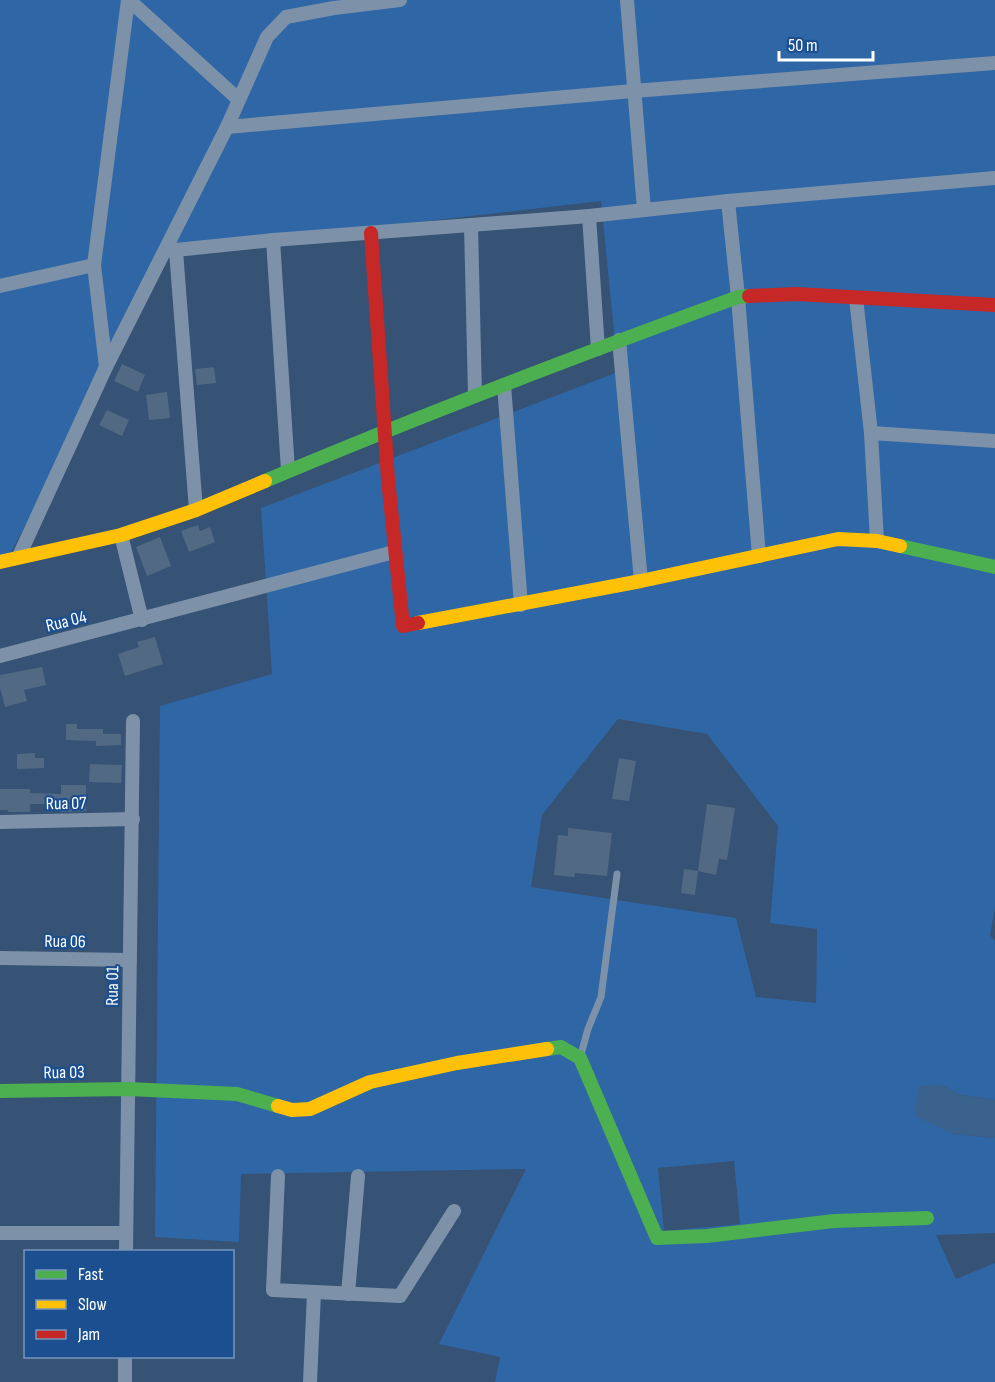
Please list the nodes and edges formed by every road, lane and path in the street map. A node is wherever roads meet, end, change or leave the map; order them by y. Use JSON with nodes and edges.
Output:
{"nodes":[{"id":1,"x":128,"y":0,"type":"edge"},
{"id":2,"x":400,"y":0,"type":"edge"},
{"id":3,"x":627,"y":0,"type":"edge"},
{"id":4,"x":330,"y":4,"type":"edge"},
{"id":5,"x":995,"y":63,"type":"edge"},
{"id":6,"x":633,"y":91,"type":"junction"},
{"id":7,"x":238,"y":99,"type":"junction"},
{"id":8,"x":227,"y":127,"type":"junction"},
{"id":9,"x":995,"y":178,"type":"edge"},
{"id":10,"x":728,"y":201,"type":"junction"},
{"id":11,"x":644,"y":210,"type":"junction"},
{"id":12,"x":589,"y":216,"type":"junction"},
{"id":13,"x":471,"y":225,"type":"junction"},
{"id":14,"x":371,"y":233,"type":"junction"},
{"id":15,"x":273,"y":240,"type":"junction"},
{"id":16,"x":171,"y":251,"type":"junction"},
{"id":17,"x":94,"y":265,"type":"junction"},
{"id":18,"x":0,"y":286,"type":"edge"},
{"id":19,"x":738,"y":297,"type":"junction"},
{"id":20,"x":856,"y":298,"type":"junction"},
{"id":21,"x":995,"y":305,"type":"edge"},
{"id":22,"x":619,"y":340,"type":"junction"},
{"id":23,"x":598,"y":349,"type":"junction"},
{"id":24,"x":106,"y":367,"type":"junction"},
{"id":25,"x":504,"y":385,"type":"junction"},
{"id":26,"x":475,"y":395,"type":"junction"},
{"id":27,"x":383,"y":431,"type":"junction"},
{"id":28,"x":871,"y":433,"type":"junction"},
{"id":29,"x":995,"y":441,"type":"edge"},
{"id":30,"x":288,"y":470,"type":"junction"},
{"id":31,"x":196,"y":510,"type":"junction"},
{"id":32,"x":121,"y":535,"type":"junction"},
{"id":33,"x":877,"y":541,"type":"junction"},
{"id":34,"x":394,"y":552,"type":"junction"},
{"id":35,"x":19,"y":556,"type":"junction"},
{"id":36,"x":759,"y":556,"type":"junction"},
{"id":37,"x":0,"y":559,"type":"edge"},
{"id":38,"x":995,"y":567,"type":"edge"},
{"id":39,"x":641,"y":581,"type":"junction"},
{"id":40,"x":521,"y":605,"type":"junction"},
{"id":41,"x":142,"y":620,"type":"junction"},
{"id":42,"x":0,"y":656,"type":"edge"},
{"id":43,"x":133,"y":721,"type":"dead end"},
{"id":44,"x":133,"y":819,"type":"junction"},
{"id":45,"x":0,"y":822,"type":"edge"},
{"id":46,"x":617,"y":874,"type":"dead end"},
{"id":47,"x":0,"y":958,"type":"edge"},
{"id":48,"x":130,"y":960,"type":"junction"},
{"id":49,"x":580,"y":1058,"type":"junction"},
{"id":50,"x":128,"y":1089,"type":"junction"},
{"id":51,"x":0,"y":1091,"type":"edge"},
{"id":52,"x":278,"y":1176,"type":"dead end"},
{"id":53,"x":358,"y":1176,"type":"dead end"},
{"id":54,"x":454,"y":1211,"type":"dead end"},
{"id":55,"x":927,"y":1218,"type":"dead end"},
{"id":56,"x":0,"y":1233,"type":"edge"},
{"id":57,"x":126,"y":1233,"type":"junction"},
{"id":58,"x":126,"y":1250,"type":"edge"},
{"id":59,"x":314,"y":1293,"type":"junction"},
{"id":60,"x":348,"y":1294,"type":"junction"},
{"id":61,"x":125,"y":1358,"type":"edge"},
{"id":62,"x":125,"y":1382,"type":"edge"},
{"id":63,"x":310,"y":1382,"type":"edge"}],
"edges":[{"from":1,"to":7,"type":"street"},
{"from":1,"to":17,"type":"street"},
{"from":2,"to":4,"type":"street"},
{"from":3,"to":6,"type":"street"},
{"from":4,"to":7,"type":"street"},
{"from":5,"to":6,"type":"street"},
{"from":6,"to":8,"type":"street"},
{"from":6,"to":11,"type":"street"},
{"from":7,"to":8,"type":"street"},
{"from":8,"to":16,"type":"street"},
{"from":9,"to":10,"type":"street"},
{"from":10,"to":11,"type":"street"},
{"from":10,"to":19,"type":"street"},
{"from":11,"to":12,"type":"street"},
{"from":12,"to":13,"type":"street"},
{"from":12,"to":23,"type":"street"},
{"from":13,"to":14,"type":"street"},
{"from":13,"to":26,"type":"street"},
{"from":14,"to":15,"type":"street"},
{"from":14,"to":27,"type":"street"},
{"from":15,"to":16,"type":"street"},
{"from":15,"to":30,"type":"street"},
{"from":16,"to":24,"type":"street"},
{"from":16,"to":31,"type":"street"},
{"from":17,"to":18,"type":"street"},
{"from":17,"to":24,"type":"street"},
{"from":19,"to":20,"type":"street"},
{"from":19,"to":22,"type":"street"},
{"from":19,"to":36,"type":"street"},
{"from":20,"to":21,"type":"street"},
{"from":20,"to":28,"type":"street"},
{"from":22,"to":23,"type":"street"},
{"from":22,"to":39,"type":"street"},
{"from":23,"to":25,"type":"street"},
{"from":24,"to":35,"type":"street"},
{"from":25,"to":26,"type":"street"},
{"from":25,"to":40,"type":"street"},
{"from":26,"to":27,"type":"street"},
{"from":27,"to":30,"type":"street"},
{"from":27,"to":34,"type":"street"},
{"from":28,"to":29,"type":"street"},
{"from":28,"to":33,"type":"street"},
{"from":30,"to":31,"type":"street"},
{"from":31,"to":32,"type":"street"},
{"from":32,"to":35,"type":"street"},
{"from":32,"to":41,"type":"street"},
{"from":33,"to":36,"type":"street"},
{"from":33,"to":38,"type":"street"},
{"from":34,"to":40,"type":"street"},
{"from":34,"to":41,"type":"street","name":"Rua 04"},
{"from":35,"to":37,"type":"street"},
{"from":36,"to":39,"type":"street"},
{"from":39,"to":40,"type":"street"},
{"from":41,"to":42,"type":"street","name":"Rua 04"},
{"from":43,"to":44,"type":"street","name":"Rua 01"},
{"from":44,"to":45,"type":"street","name":"Rua 07"},
{"from":44,"to":48,"type":"street","name":"Rua 01"},
{"from":46,"to":49,"type":"lane"},
{"from":47,"to":48,"type":"street","name":"Rua 06"},
{"from":48,"to":50,"type":"street","name":"Rua 01"},
{"from":49,"to":50,"type":"street","name":"Rua 03"},
{"from":49,"to":55,"type":"street"},
{"from":50,"to":51,"type":"street","name":"Rua 03"},
{"from":50,"to":57,"type":"street","name":"Rua 01"},
{"from":52,"to":59,"type":"street"},
{"from":53,"to":60,"type":"street"},
{"from":54,"to":60,"type":"street"},
{"from":56,"to":57,"type":"street"},
{"from":57,"to":58,"type":"street","name":"Rua 01"},
{"from":59,"to":60,"type":"street"},
{"from":59,"to":63,"type":"street"},
{"from":61,"to":62,"type":"street"}]}
